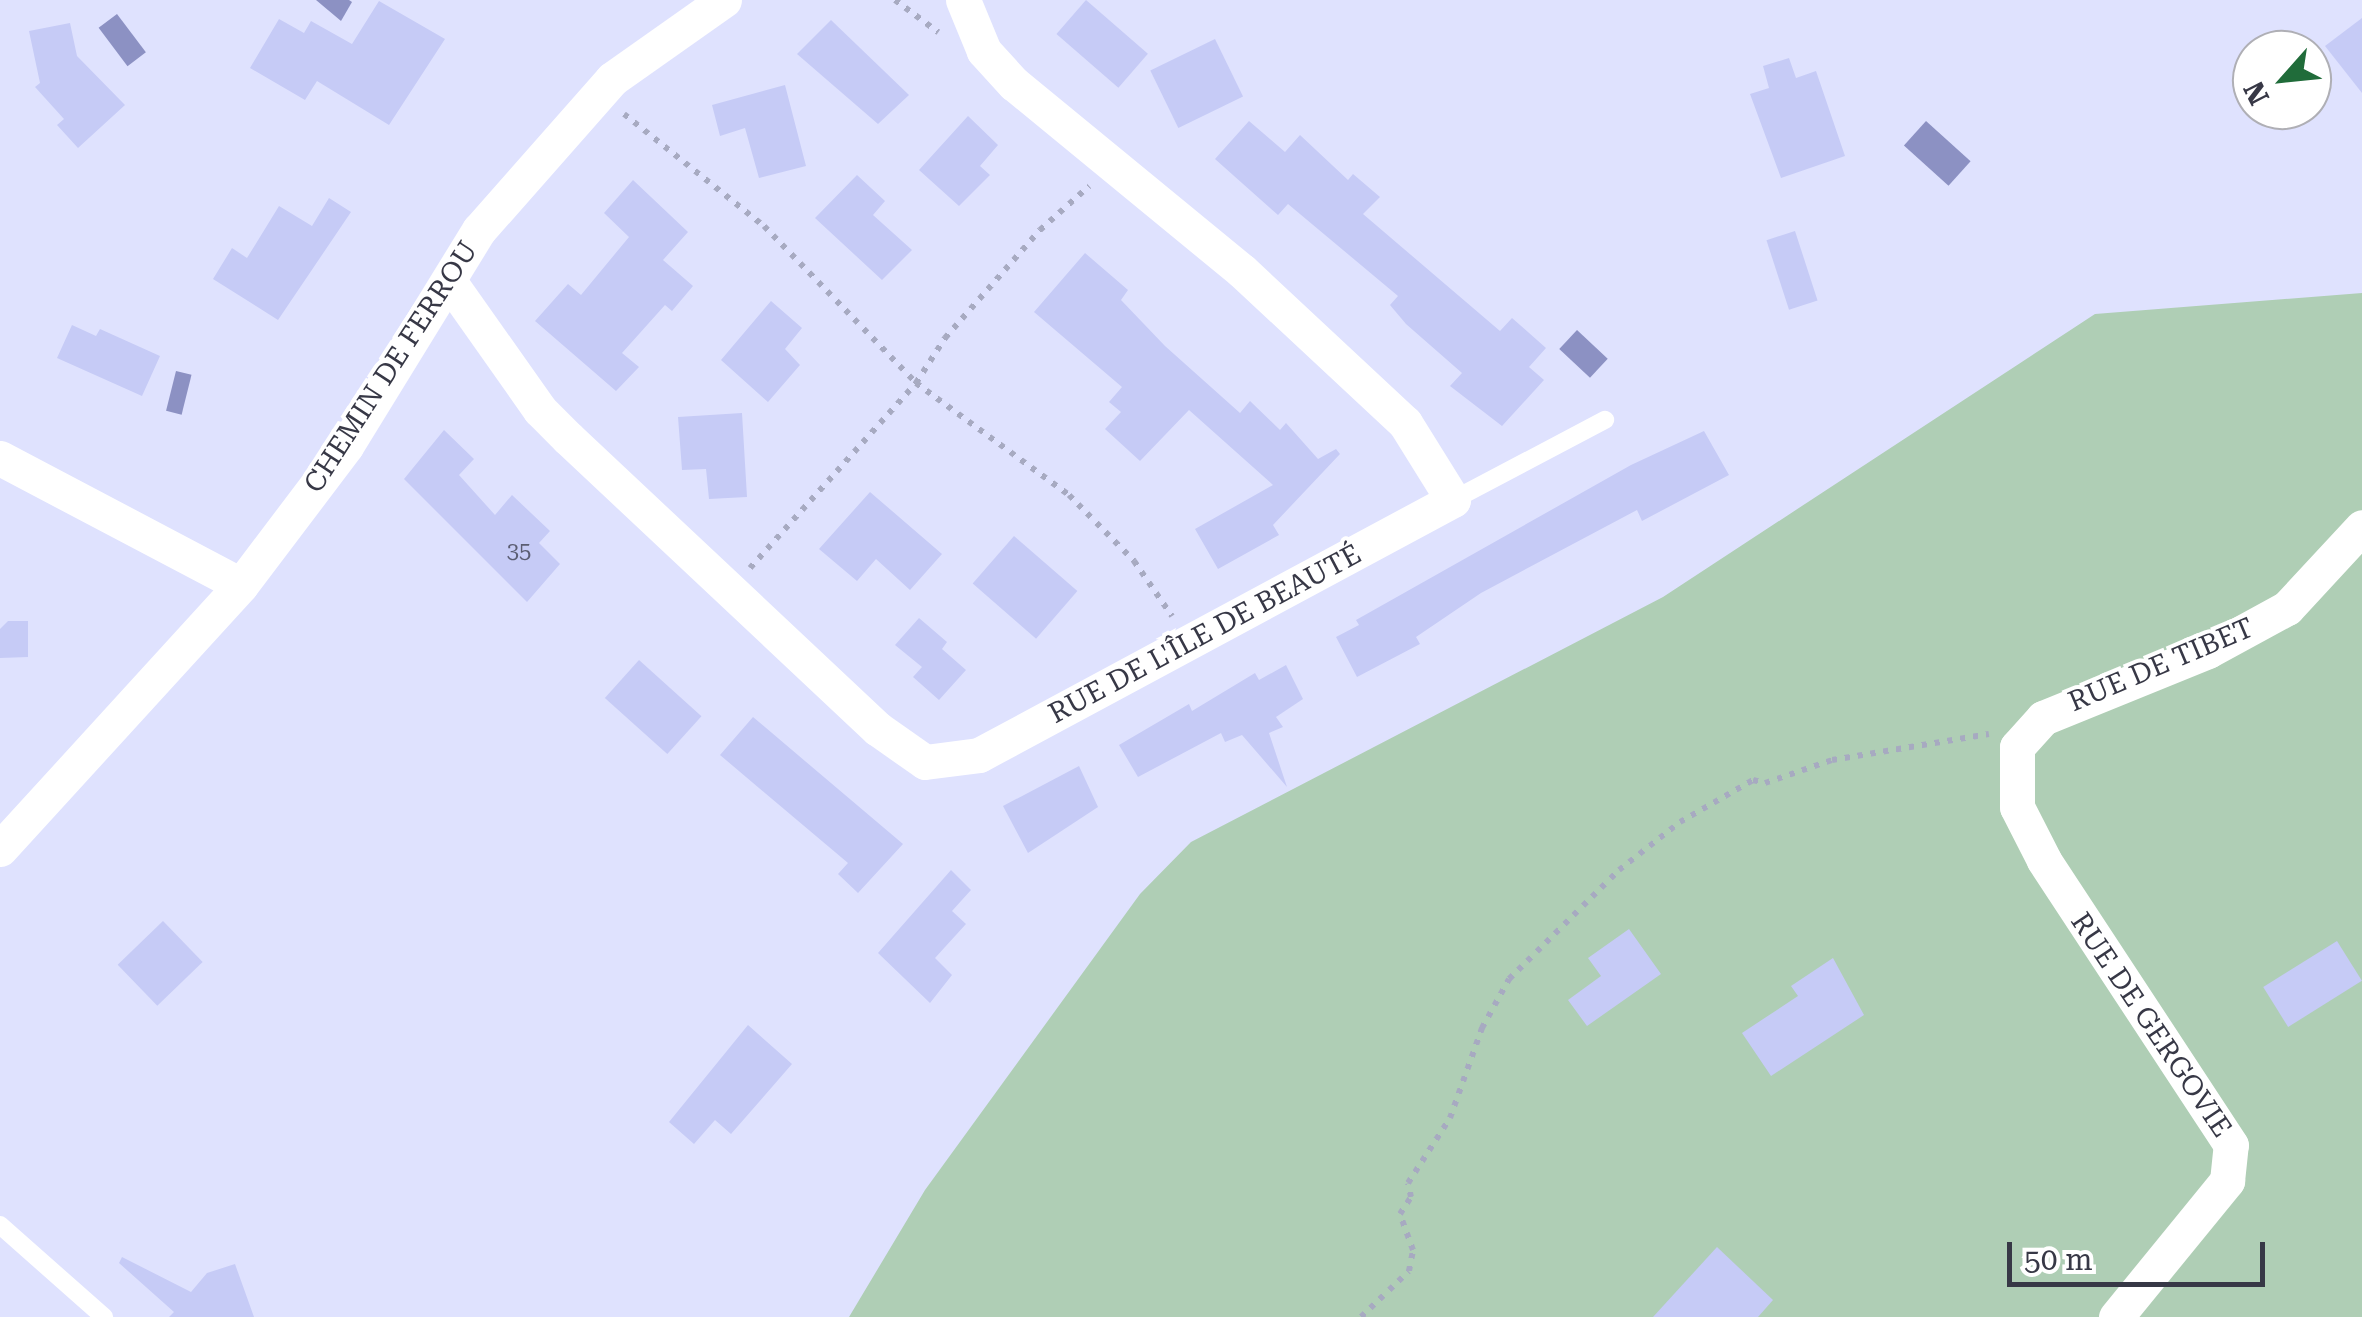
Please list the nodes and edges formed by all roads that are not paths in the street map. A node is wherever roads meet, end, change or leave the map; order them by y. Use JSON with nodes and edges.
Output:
{"nodes":[{"id":1,"x":724,"y":0,"type":"edge"},
{"id":2,"x":964,"y":0,"type":"edge"},
{"id":3,"x":448,"y":281,"type":"junction"},
{"id":4,"x":1606,"y":420,"type":"dead end"},
{"id":5,"x":0,"y":458,"type":"edge"},
{"id":6,"x":1453,"y":500,"type":"junction"},
{"id":7,"x":2362,"y":527,"type":"edge"},
{"id":8,"x":242,"y":584,"type":"junction"},
{"id":9,"x":2043,"y":718,"type":"joint"},
{"id":10,"x":0,"y":849,"type":"edge"},
{"id":11,"x":0,"y":1225,"type":"edge"},
{"id":12,"x":104,"y":1317,"type":"edge"},
{"id":13,"x":2116,"y":1317,"type":"edge"}],
"edges":[{"from":1,"to":3,"type":"street","name":"CHEMIN DE FERROU"},
{"from":2,"to":6,"type":"street"},
{"from":3,"to":6,"type":"street","name":"RUE DE L'ÎLE DE BEAUTÉ"},
{"from":3,"to":8,"type":"street","name":"CHEMIN DE FERROU"},
{"from":4,"to":6,"type":"lane"},
{"from":5,"to":8,"type":"street"},
{"from":7,"to":9,"type":"street","name":"RUE DE TIBET"},
{"from":8,"to":10,"type":"street","name":"CHEMIN DE FERROU"},
{"from":9,"to":13,"type":"street","name":"RUE DE GERGOVIE"},
{"from":11,"to":12,"type":"lane"}]}
